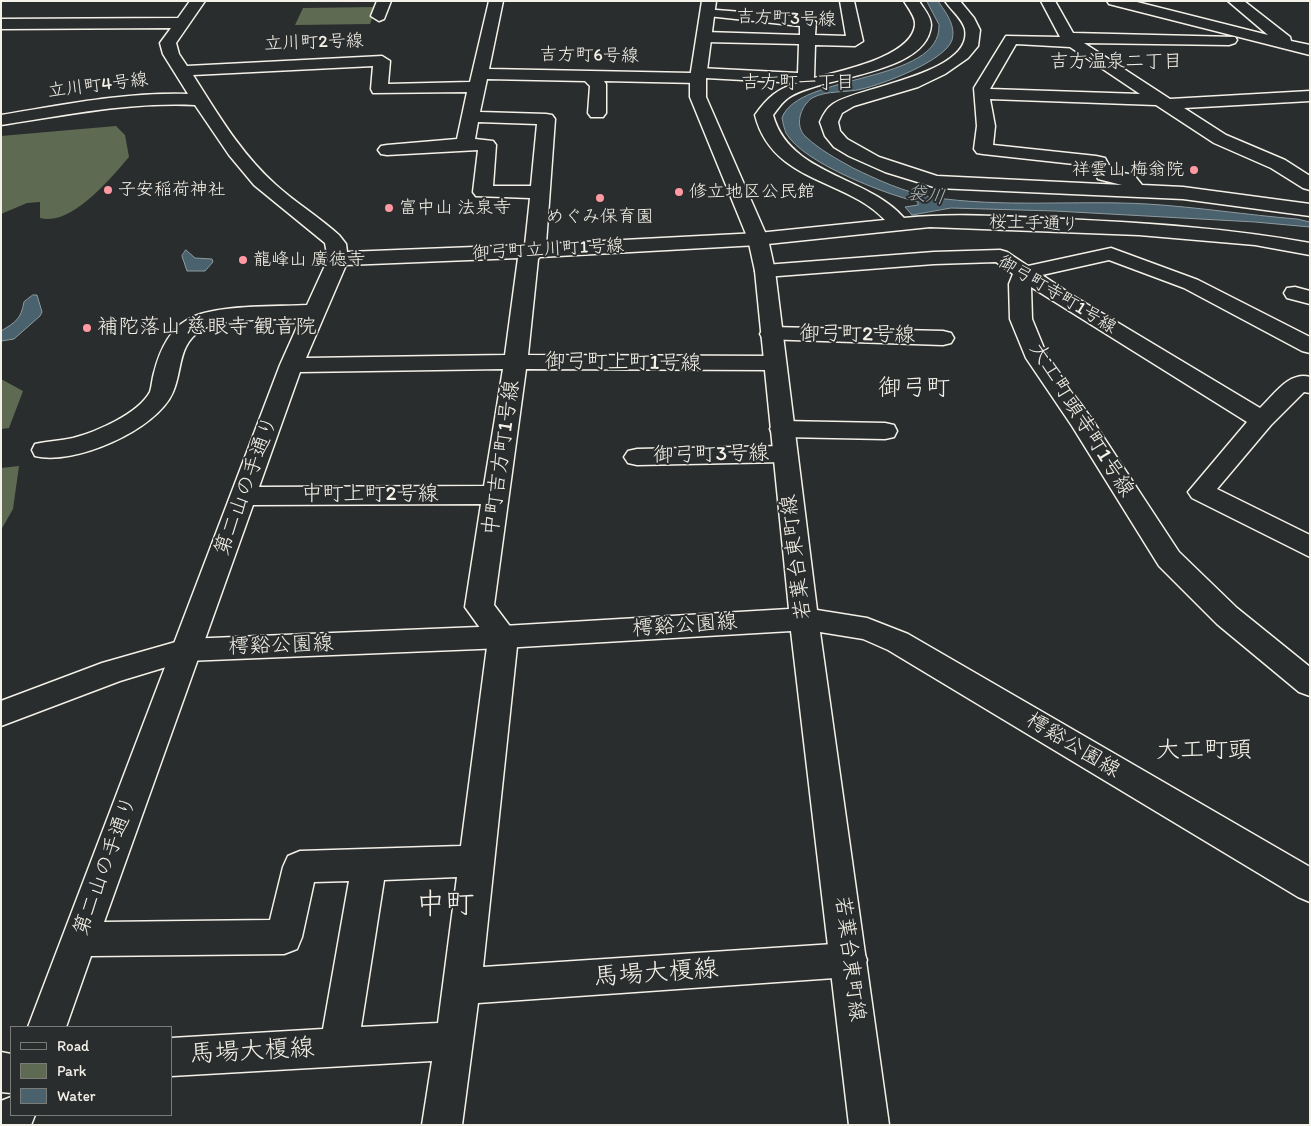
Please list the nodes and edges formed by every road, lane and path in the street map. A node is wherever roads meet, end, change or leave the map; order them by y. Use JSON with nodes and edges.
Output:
{"nodes":[{"id":1,"x":198,"y":1,"type":"edge"},
{"id":2,"x":384,"y":1,"type":"edge"},
{"id":3,"x":496,"y":1,"type":"edge"},
{"id":4,"x":847,"y":1,"type":"edge"},
{"id":5,"x":912,"y":1,"type":"edge"},
{"id":6,"x":952,"y":1,"type":"edge"},
{"id":7,"x":1048,"y":1,"type":"edge"},
{"id":8,"x":1114,"y":1,"type":"edge"},
{"id":9,"x":1235,"y":1,"type":"edge"},
{"id":10,"x":378,"y":16,"type":"dead end"},
{"id":11,"x":707,"y":17,"type":"edge"},
{"id":12,"x":183,"y":23,"type":"junction"},
{"id":13,"x":1,"y":24,"type":"edge"},
{"id":14,"x":1258,"y":38,"type":"junction"},
{"id":15,"x":808,"y":40,"type":"junction"},
{"id":16,"x":1071,"y":40,"type":"junction"},
{"id":17,"x":1293,"y":46,"type":"junction"},
{"id":18,"x":1310,"y":50,"type":"edge"},
{"id":19,"x":1310,"y":59,"type":"edge"},
{"id":20,"x":182,"y":71,"type":"junction"},
{"id":21,"x":593,"y":75,"type":"junction"},
{"id":22,"x":698,"y":75,"type":"junction"},
{"id":23,"x":479,"y":81,"type":"junction"},
{"id":24,"x":807,"y":81,"type":"junction"},
{"id":25,"x":981,"y":94,"type":"junction"},
{"id":26,"x":1310,"y":96,"type":"edge"},
{"id":27,"x":201,"y":100,"type":"junction"},
{"id":28,"x":1163,"y":102,"type":"junction"},
{"id":29,"x":597,"y":113,"type":"dead end"},
{"id":30,"x":470,"y":117,"type":"junction"},
{"id":31,"x":1,"y":120,"type":"edge"},
{"id":32,"x":465,"y":144,"type":"junction"},
{"id":33,"x":387,"y":150,"type":"dead end"},
{"id":34,"x":1310,"y":184,"type":"edge"},
{"id":35,"x":1137,"y":191,"type":"junction"},
{"id":36,"x":540,"y":192,"type":"junction"},
{"id":37,"x":1310,"y":210,"type":"edge"},
{"id":38,"x":900,"y":225,"type":"junction"},
{"id":39,"x":758,"y":239,"type":"junction"},
{"id":40,"x":1310,"y":249,"type":"edge"},
{"id":41,"x":535,"y":251,"type":"junction"},
{"id":42,"x":338,"y":259,"type":"junction"},
{"id":43,"x":765,"y":271,"type":"junction"},
{"id":44,"x":1024,"y":273,"type":"junction"},
{"id":45,"x":315,"y":311,"type":"junction"},
{"id":46,"x":771,"y":334,"type":"junction"},
{"id":47,"x":943,"y":338,"type":"dead end"},
{"id":48,"x":1310,"y":346,"type":"edge"},
{"id":49,"x":516,"y":362,"type":"junction"},
{"id":50,"x":774,"y":363,"type":"junction"},
{"id":51,"x":291,"y":366,"type":"junction"},
{"id":52,"x":1307,"y":380,"type":"edge"},
{"id":53,"x":1262,"y":420,"type":"junction"},
{"id":54,"x":885,"y":431,"type":"dead end"},
{"id":55,"x":783,"y":442,"type":"junction"},
{"id":56,"x":44,"y":450,"type":"dead end"},
{"id":57,"x":637,"y":456,"type":"dead end"},
{"id":58,"x":496,"y":495,"type":"junction"},
{"id":59,"x":243,"y":496,"type":"junction"},
{"id":60,"x":1310,"y":547,"type":"edge"},
{"id":61,"x":804,"y":618,"type":"junction"},
{"id":62,"x":503,"y":637,"type":"junction"},
{"id":63,"x":186,"y":650,"type":"junction"},
{"id":64,"x":1310,"y":684,"type":"edge"},
{"id":65,"x":1,"y":714,"type":"edge"},
{"id":66,"x":476,"y":862,"type":"junction"},
{"id":67,"x":369,"y":865,"type":"junction"},
{"id":68,"x":1310,"y":886,"type":"edge"},
{"id":69,"x":80,"y":939,"type":"junction"},
{"id":70,"x":849,"y":960,"type":"junction"},
{"id":71,"x":462,"y":986,"type":"junction"},
{"id":72,"x":47,"y":1026,"type":"edge"},
{"id":73,"x":453,"y":1041,"type":"junction"},
{"id":74,"x":339,"y":1048,"type":"junction"},
{"id":75,"x":172,"y":1057,"type":"edge"},
{"id":76,"x":442,"y":1125,"type":"edge"},
{"id":77,"x":869,"y":1125,"type":"edge"}],
"edges":[{"from":1,"to":12,"type":"street"},
{"from":2,"to":10,"type":"street"},
{"from":3,"to":23,"type":"street"},
{"from":4,"to":15,"type":"street","name":"吉方町3号線"},
{"from":5,"to":24,"type":"street"},
{"from":6,"to":35,"type":"street"},
{"from":7,"to":16,"type":"street"},
{"from":8,"to":14,"type":"street"},
{"from":9,"to":17,"type":"street"},
{"from":11,"to":15,"type":"street","name":"吉方町3号線"},
{"from":11,"to":15,"type":"street"},
{"from":11,"to":22,"type":"street","name":"若葉台東町線"},
{"from":12,"to":13,"type":"street"},
{"from":12,"to":20,"type":"street"},
{"from":14,"to":16,"type":"street"},
{"from":14,"to":17,"type":"street"},
{"from":15,"to":24,"type":"street"},
{"from":16,"to":25,"type":"street"},
{"from":16,"to":28,"type":"street"},
{"from":17,"to":18,"type":"street"},
{"from":17,"to":19,"type":"street"},
{"from":20,"to":23,"type":"street","name":"立川町2号線"},
{"from":20,"to":27,"type":"street"},
{"from":21,"to":22,"type":"street","name":"吉方町6号線"},
{"from":21,"to":23,"type":"street","name":"吉方町6号線"},
{"from":21,"to":29,"type":"street"},
{"from":22,"to":24,"type":"street","name":"吉方町6号線"},
{"from":22,"to":39,"type":"street","name":"若葉台東町線"},
{"from":23,"to":30,"type":"street"},
{"from":24,"to":38,"type":"street"},
{"from":25,"to":28,"type":"street"},
{"from":25,"to":35,"type":"street"},
{"from":26,"to":28,"type":"street"},
{"from":27,"to":31,"type":"street","name":"立川町4号線"},
{"from":27,"to":42,"type":"street"},
{"from":28,"to":34,"type":"street"},
{"from":30,"to":32,"type":"street"},
{"from":30,"to":36,"type":"street","name":"中町吉方町1号線"},
{"from":32,"to":33,"type":"street"},
{"from":32,"to":36,"type":"street"},
{"from":35,"to":37,"type":"street"},
{"from":36,"to":41,"type":"street","name":"中町吉方町1号線"},
{"from":38,"to":39,"type":"street","name":"桜土手通り"},
{"from":38,"to":40,"type":"street","name":"桜土手通り"},
{"from":39,"to":41,"type":"street","name":"御弓町立川町1号線"},
{"from":39,"to":43,"type":"street","name":"若葉台東町線"},
{"from":41,"to":42,"type":"street","name":"御弓町立川町1号線"},
{"from":41,"to":49,"type":"street","name":"中町吉方町1号線"},
{"from":42,"to":45,"type":"street","name":"第二山の手通り"},
{"from":43,"to":44,"type":"street","name":"御弓町寺町1号線"},
{"from":43,"to":46,"type":"street","name":"若葉台東町線"},
{"from":44,"to":48,"type":"street"},
{"from":44,"to":53,"type":"street","name":"御弓町寺町1号線"},
{"from":44,"to":64,"type":"street","name":"大工町頭寺町1号線"},
{"from":45,"to":51,"type":"street","name":"第二山の手通り"},
{"from":45,"to":56,"type":"street"},
{"from":46,"to":47,"type":"street","name":"御弓町2号線"},
{"from":46,"to":50,"type":"street","name":"若葉台東町線"},
{"from":49,"to":50,"type":"street","name":"御弓町上町1号線"},
{"from":49,"to":51,"type":"street","name":"御弓町上町1号線"},
{"from":49,"to":58,"type":"street","name":"中町吉方町1号線"},
{"from":50,"to":55,"type":"street","name":"若葉台東町線"},
{"from":51,"to":59,"type":"street","name":"第二山の手通り"},
{"from":52,"to":53,"type":"street"},
{"from":53,"to":60,"type":"street"},
{"from":54,"to":55,"type":"street","name":"御弓町3号線"},
{"from":55,"to":57,"type":"street","name":"御弓町3号線"},
{"from":55,"to":61,"type":"street","name":"若葉台東町線"},
{"from":58,"to":59,"type":"street","name":"中町上町2号線"},
{"from":58,"to":62,"type":"street","name":"中町吉方町1号線"},
{"from":59,"to":63,"type":"street","name":"第二山の手通り"},
{"from":61,"to":62,"type":"street","name":"樗谿公園線"},
{"from":61,"to":68,"type":"street","name":"樗谿公園線"},
{"from":61,"to":70,"type":"street","name":"若葉台東町線"},
{"from":62,"to":63,"type":"street","name":"樗谿公園線"},
{"from":62,"to":66,"type":"street"},
{"from":63,"to":65,"type":"street","name":"樗谿公園線"},
{"from":63,"to":69,"type":"street","name":"第二山の手通り"},
{"from":66,"to":67,"type":"street"},
{"from":66,"to":71,"type":"street"},
{"from":67,"to":69,"type":"street"},
{"from":67,"to":74,"type":"street"},
{"from":69,"to":72,"type":"street","name":"第二山の手通り"},
{"from":70,"to":71,"type":"street","name":"馬場大榎線"},
{"from":70,"to":77,"type":"street","name":"若葉台東町線"},
{"from":71,"to":73,"type":"street"},
{"from":73,"to":74,"type":"street","name":"馬場大榎線"},
{"from":73,"to":76,"type":"street"},
{"from":74,"to":75,"type":"street","name":"馬場大榎線"}]}
